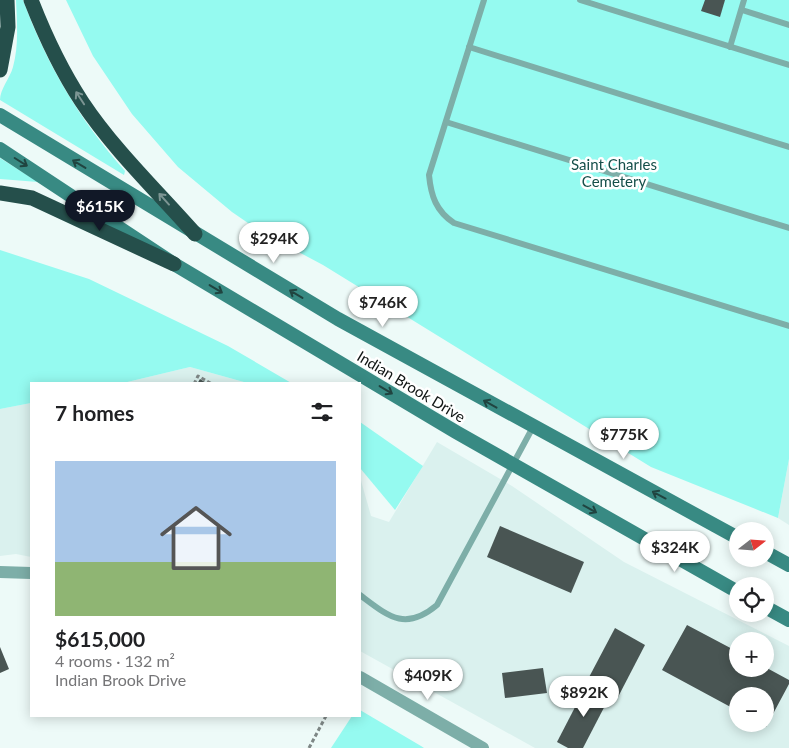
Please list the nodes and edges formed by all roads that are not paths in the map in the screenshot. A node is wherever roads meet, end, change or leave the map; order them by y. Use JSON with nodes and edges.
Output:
{"nodes":[{"id":1,"x":7,"y":0,"type":"edge"},
{"id":2,"x":31,"y":0,"type":"edge"},
{"id":3,"x":484,"y":0,"type":"edge"},
{"id":4,"x":580,"y":0,"type":"edge"},
{"id":5,"x":744,"y":0,"type":"edge"},
{"id":6,"x":742,"y":10,"type":"junction"},
{"id":7,"x":789,"y":25,"type":"edge"},
{"id":8,"x":730,"y":47,"type":"junction"},
{"id":9,"x":469,"y":48,"type":"junction"},
{"id":10,"x":789,"y":65,"type":"edge"},
{"id":11,"x":0,"y":70,"type":"edge"},
{"id":12,"x":0,"y":115,"type":"edge"},
{"id":13,"x":446,"y":122,"type":"junction"},
{"id":14,"x":789,"y":147,"type":"edge"},
{"id":15,"x":0,"y":149,"type":"edge"},
{"id":16,"x":0,"y":193,"type":"edge"},
{"id":17,"x":789,"y":228,"type":"edge"},
{"id":18,"x":196,"y":234,"type":"junction"},
{"id":19,"x":174,"y":264,"type":"junction"},
{"id":20,"x":789,"y":326,"type":"edge"},
{"id":21,"x":533,"y":427,"type":"junction"},
{"id":22,"x":512,"y":464,"type":"junction"},
{"id":23,"x":729,"y":533,"type":"edge"},
{"id":24,"x":774,"y":556,"type":"edge"},
{"id":25,"x":789,"y":564,"type":"edge"},
{"id":26,"x":0,"y":572,"type":"edge"},
{"id":27,"x":30,"y":573,"type":"edge"},
{"id":28,"x":729,"y":587,"type":"edge"},
{"id":29,"x":361,"y":596,"type":"edge"},
{"id":30,"x":774,"y":612,"type":"edge"},
{"id":31,"x":789,"y":620,"type":"edge"},
{"id":32,"x":361,"y":678,"type":"edge"},
{"id":33,"x":484,"y":748,"type":"edge"}],
"edges":[{"from":1,"to":11,"type":"highway"},
{"from":18,"to":2,"type":"highway","one_way":true},
{"from":3,"to":9,"type":"lane"},
{"from":4,"to":8,"type":"lane"},
{"from":5,"to":6,"type":"lane"},
{"from":6,"to":7,"type":"lane"},
{"from":6,"to":8,"type":"lane"},
{"from":8,"to":10,"type":"lane"},
{"from":9,"to":13,"type":"lane"},
{"from":9,"to":14,"type":"lane"},
{"from":18,"to":12,"type":"main road","name":"Indian Brook Drive","one_way":true},
{"from":13,"to":17,"type":"lane"},
{"from":13,"to":20,"type":"lane"},
{"from":15,"to":19,"type":"main road","name":"Indian Brook Drive","one_way":true},
{"from":16,"to":19,"type":"highway"},
{"from":21,"to":18,"type":"main road","name":"Indian Brook Drive","one_way":true},
{"from":19,"to":22,"type":"main road","name":"Indian Brook Drive","one_way":true},
{"from":21,"to":22,"type":"lane"},
{"from":23,"to":21,"type":"main road","name":"Indian Brook Drive","one_way":true},
{"from":22,"to":28,"type":"main road","name":"Indian Brook Drive","one_way":true},
{"from":22,"to":29,"type":"lane"},
{"from":24,"to":25,"type":"main road"},
{"from":26,"to":27,"type":"street"},
{"from":30,"to":31,"type":"main road"},
{"from":32,"to":33,"type":"street"}]}
